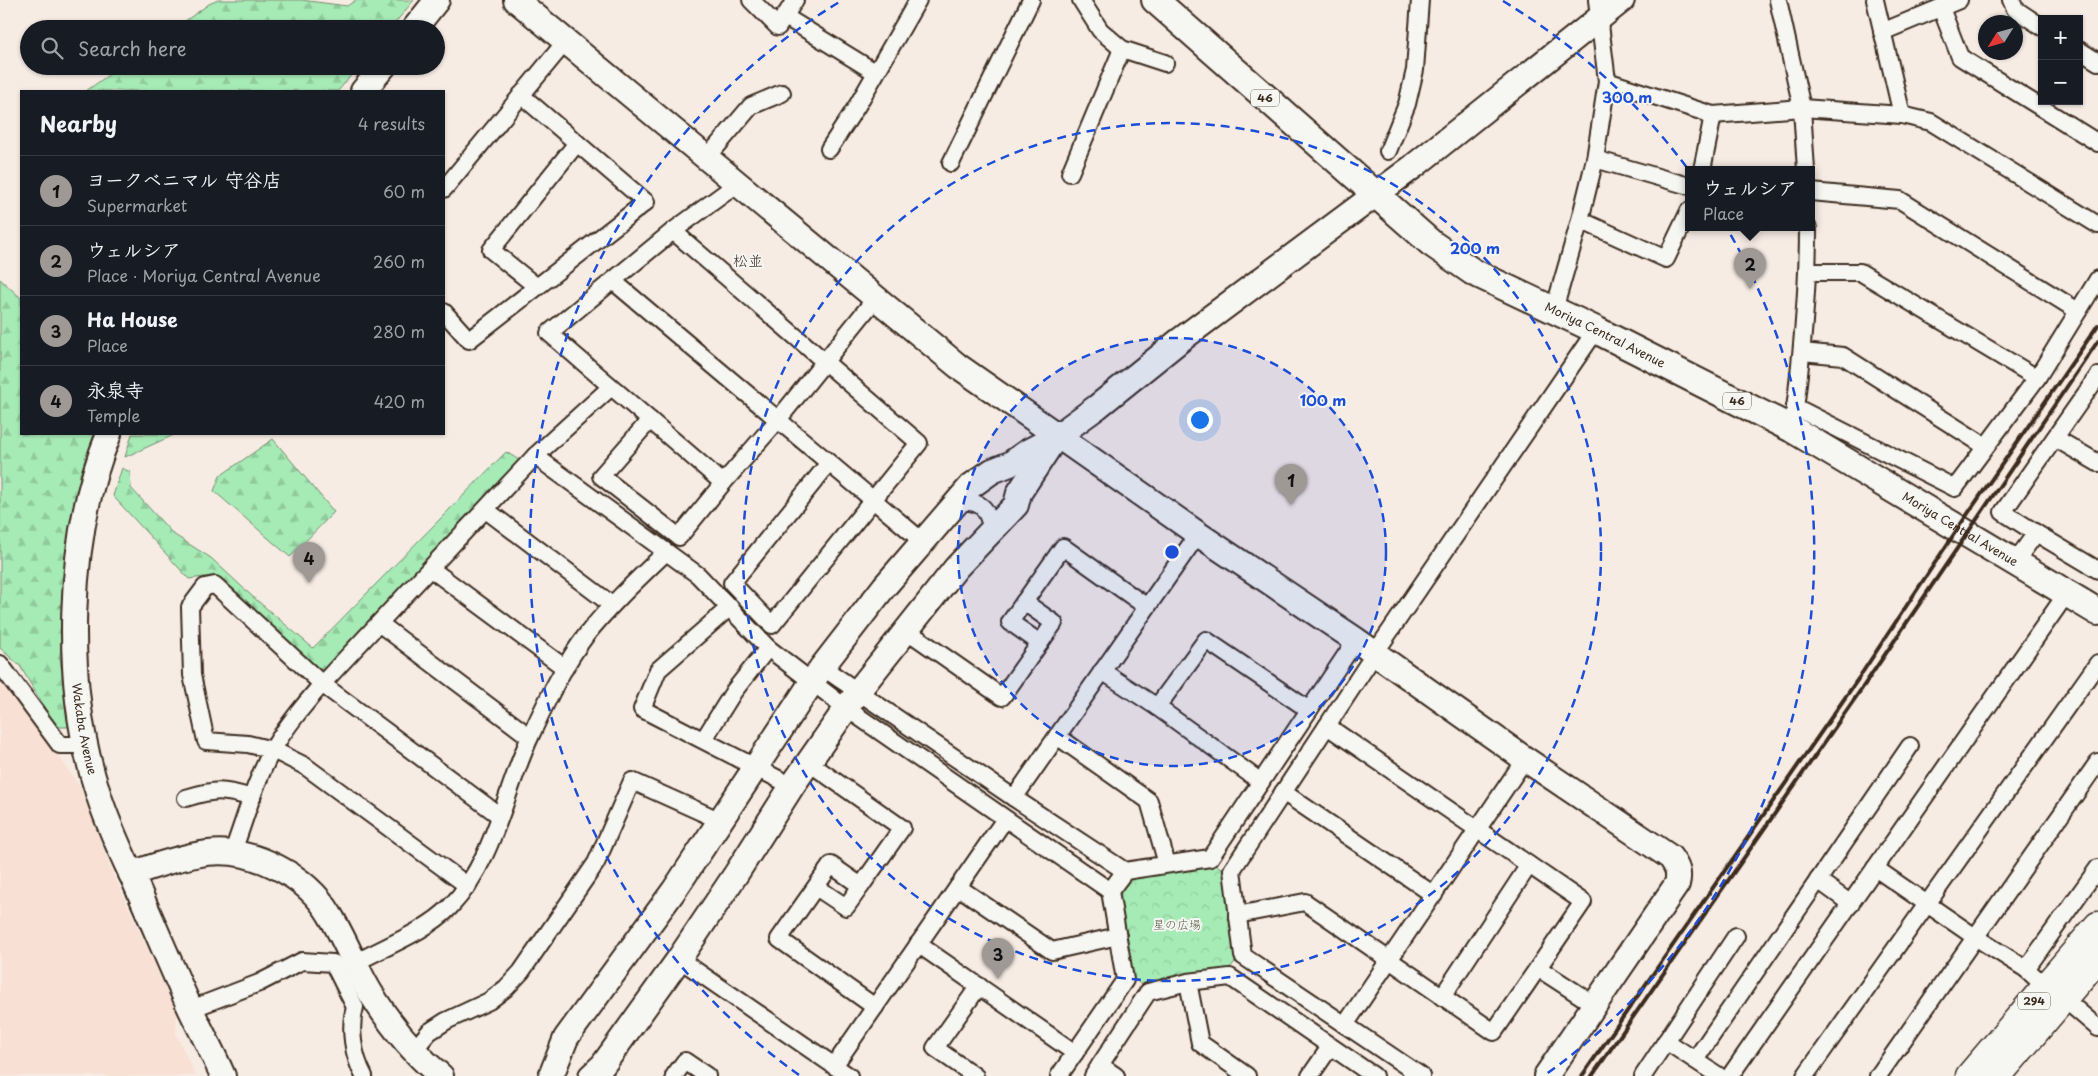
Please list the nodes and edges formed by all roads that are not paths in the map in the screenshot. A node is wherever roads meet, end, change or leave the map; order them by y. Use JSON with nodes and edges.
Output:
{"nodes":[{"id":1,"x":437,"y":0,"type":"edge"},
{"id":2,"x":516,"y":0,"type":"edge"},
{"id":3,"x":752,"y":0,"type":"edge"},
{"id":4,"x":795,"y":0,"type":"edge"},
{"id":5,"x":918,"y":0,"type":"edge"},
{"id":6,"x":1032,"y":0,"type":"edge"},
{"id":7,"x":1081,"y":0,"type":"edge"},
{"id":8,"x":1155,"y":0,"type":"edge"},
{"id":9,"x":1420,"y":0,"type":"edge"},
{"id":10,"x":1622,"y":0,"type":"edge"},
{"id":11,"x":1778,"y":0,"type":"edge"},
{"id":12,"x":1874,"y":0,"type":"edge"},
{"id":13,"x":1959,"y":0,"type":"edge"},
{"id":14,"x":2011,"y":0,"type":"edge"},
{"id":15,"x":1941,"y":8,"type":"junction"},
{"id":16,"x":1598,"y":9,"type":"edge"},
{"id":17,"x":784,"y":16,"type":"junction"},
{"id":18,"x":421,"y":20,"type":"edge"},
{"id":19,"x":2038,"y":23,"type":"edge"},
{"id":20,"x":1882,"y":32,"type":"junction"},
{"id":21,"x":566,"y":41,"type":"junction"},
{"id":22,"x":1122,"y":49,"type":"junction"},
{"id":23,"x":2083,"y":53,"type":"edge"},
{"id":24,"x":2098,"y":62,"type":"edge"},
{"id":25,"x":1165,"y":63,"type":"dead end"},
{"id":26,"x":875,"y":72,"type":"junction"},
{"id":27,"x":376,"y":75,"type":"edge"},
{"id":28,"x":1607,"y":81,"type":"junction"},
{"id":29,"x":364,"y":90,"type":"edge"},
{"id":30,"x":782,"y":94,"type":"dead end"},
{"id":31,"x":521,"y":95,"type":"junction"},
{"id":32,"x":1802,"y":108,"type":"junction"},
{"id":33,"x":1713,"y":115,"type":"junction"},
{"id":34,"x":1902,"y":115,"type":"junction"},
{"id":35,"x":577,"y":143,"type":"junction"},
{"id":36,"x":2098,"y":143,"type":"edge"},
{"id":37,"x":829,"y":149,"type":"dead end"},
{"id":38,"x":1388,"y":151,"type":"dead end"},
{"id":39,"x":706,"y":158,"type":"junction"},
{"id":40,"x":1595,"y":159,"type":"junction"},
{"id":41,"x":951,"y":163,"type":"dead end"},
{"id":42,"x":1703,"y":166,"type":"edge"},
{"id":43,"x":1806,"y":166,"type":"edge"},
{"id":44,"x":1070,"y":173,"type":"dead end"},
{"id":45,"x":737,"y":184,"type":"junction"},
{"id":46,"x":1685,"y":185,"type":"edge"},
{"id":47,"x":445,"y":188,"type":"edge"},
{"id":48,"x":1815,"y":192,"type":"edge"},
{"id":49,"x":1377,"y":195,"type":"junction"},
{"id":50,"x":1685,"y":219,"type":"edge"},
{"id":51,"x":1580,"y":220,"type":"junction"},
{"id":52,"x":2098,"y":226,"type":"edge"},
{"id":53,"x":673,"y":231,"type":"junction"},
{"id":54,"x":1808,"y":231,"type":"edge"},
{"id":55,"x":1808,"y":272,"type":"junction"},
{"id":56,"x":2098,"y":278,"type":"edge"},
{"id":57,"x":613,"y":281,"type":"junction"},
{"id":58,"x":538,"y":287,"type":"junction"},
{"id":59,"x":876,"y":299,"type":"junction"},
{"id":60,"x":1554,"y":310,"type":"junction"},
{"id":61,"x":2078,"y":311,"type":"junction"},
{"id":62,"x":445,"y":313,"type":"edge"},
{"id":63,"x":1596,"y":330,"type":"junction"},
{"id":64,"x":1802,"y":352,"type":"junction"},
{"id":65,"x":825,"y":363,"type":"junction"},
{"id":66,"x":2098,"y":376,"type":"edge"},
{"id":67,"x":2036,"y":378,"type":"junction"},
{"id":68,"x":611,"y":386,"type":"junction"},
{"id":69,"x":1794,"y":418,"type":"junction"},
{"id":70,"x":650,"y":420,"type":"junction"},
{"id":71,"x":777,"y":421,"type":"junction"},
{"id":72,"x":109,"y":435,"type":"edge"},
{"id":73,"x":1056,"y":437,"type":"junction"},
{"id":74,"x":2055,"y":438,"type":"junction"},
{"id":75,"x":1985,"y":446,"type":"junction"},
{"id":76,"x":535,"y":456,"type":"junction"},
{"id":77,"x":828,"y":463,"type":"junction"},
{"id":78,"x":2098,"y":463,"type":"edge"},
{"id":79,"x":723,"y":483,"type":"junction"},
{"id":80,"x":873,"y":500,"type":"junction"},
{"id":81,"x":958,"y":502,"type":"junction"},
{"id":82,"x":486,"y":510,"type":"junction"},
{"id":83,"x":992,"y":530,"type":"junction"},
{"id":84,"x":2036,"y":533,"type":"junction"},
{"id":85,"x":1198,"y":534,"type":"junction"},
{"id":86,"x":922,"y":541,"type":"junction"},
{"id":87,"x":666,"y":552,"type":"junction"},
{"id":88,"x":2015,"y":562,"type":"junction"},
{"id":89,"x":431,"y":569,"type":"junction"},
{"id":90,"x":2098,"y":570,"type":"edge"},
{"id":91,"x":2067,"y":593,"type":"junction"},
{"id":92,"x":1024,"y":602,"type":"junction"},
{"id":93,"x":612,"y":605,"type":"junction"},
{"id":94,"x":730,"y":607,"type":"junction"},
{"id":95,"x":1147,"y":607,"type":"junction"},
{"id":96,"x":2098,"y":612,"type":"edge"},
{"id":97,"x":380,"y":624,"type":"junction"},
{"id":98,"x":906,"y":630,"type":"junction"},
{"id":99,"x":1040,"y":643,"type":"junction"},
{"id":100,"x":1365,"y":647,"type":"junction"},
{"id":101,"x":768,"y":648,"type":"junction"},
{"id":102,"x":2098,"y":663,"type":"edge"},
{"id":103,"x":0,"y":664,"type":"edge"},
{"id":104,"x":565,"y":668,"type":"junction"},
{"id":105,"x":1102,"y":671,"type":"junction"},
{"id":106,"x":817,"y":674,"type":"junction"},
{"id":107,"x":322,"y":684,"type":"junction"},
{"id":108,"x":852,"y":699,"type":"junction"},
{"id":109,"x":1157,"y":707,"type":"junction"},
{"id":110,"x":1309,"y":710,"type":"junction"},
{"id":111,"x":1327,"y":726,"type":"junction"},
{"id":112,"x":1057,"y":736,"type":"junction"},
{"id":113,"x":530,"y":737,"type":"junction"},
{"id":114,"x":704,"y":739,"type":"junction"},
{"id":115,"x":85,"y":745,"type":"junction"},
{"id":116,"x":1910,"y":746,"type":"dead end"},
{"id":117,"x":273,"y":750,"type":"junction"},
{"id":118,"x":1525,"y":760,"type":"junction"},
{"id":119,"x":808,"y":762,"type":"junction"},
{"id":120,"x":2098,"y":762,"type":"edge"},
{"id":121,"x":756,"y":767,"type":"junction"},
{"id":122,"x":1261,"y":782,"type":"junction"},
{"id":123,"x":792,"y":786,"type":"junction"},
{"id":124,"x":1283,"y":792,"type":"junction"},
{"id":125,"x":186,"y":798,"type":"dead end"},
{"id":126,"x":252,"y":798,"type":"junction"},
{"id":127,"x":1014,"y":798,"type":"junction"},
{"id":128,"x":500,"y":816,"type":"junction"},
{"id":129,"x":1005,"y":819,"type":"junction"},
{"id":130,"x":721,"y":821,"type":"junction"},
{"id":131,"x":1478,"y":830,"type":"junction"},
{"id":132,"x":232,"y":854,"type":"junction"},
{"id":133,"x":1167,"y":864,"type":"junction"},
{"id":134,"x":1529,"y":865,"type":"junction"},
{"id":135,"x":1876,"y":868,"type":"junction"},
{"id":136,"x":2098,"y":868,"type":"edge"},
{"id":137,"x":1125,"y":871,"type":"junction"},
{"id":138,"x":131,"y":874,"type":"junction"},
{"id":139,"x":1818,"y":880,"type":"junction"},
{"id":140,"x":468,"y":886,"type":"junction"},
{"id":141,"x":816,"y":886,"type":"junction"},
{"id":142,"x":861,"y":886,"type":"junction"},
{"id":143,"x":958,"y":887,"type":"junction"},
{"id":144,"x":1110,"y":891,"type":"junction"},
{"id":145,"x":1434,"y":895,"type":"junction"},
{"id":146,"x":1851,"y":904,"type":"junction"},
{"id":147,"x":1927,"y":905,"type":"junction"},
{"id":148,"x":1238,"y":915,"type":"junction"},
{"id":149,"x":2098,"y":926,"type":"edge"},
{"id":150,"x":1118,"y":936,"type":"junction"},
{"id":151,"x":1736,"y":936,"type":"dead end"},
{"id":152,"x":1975,"y":937,"type":"junction"},
{"id":153,"x":918,"y":944,"type":"junction"},
{"id":154,"x":2098,"y":957,"type":"edge"},
{"id":155,"x":679,"y":959,"type":"junction"},
{"id":156,"x":1389,"y":961,"type":"junction"},
{"id":157,"x":355,"y":963,"type":"junction"},
{"id":158,"x":1538,"y":968,"type":"junction"},
{"id":159,"x":1188,"y":982,"type":"junction"},
{"id":160,"x":2045,"y":985,"type":"junction"},
{"id":161,"x":979,"y":986,"type":"junction"},
{"id":162,"x":1442,"y":997,"type":"junction"},
{"id":163,"x":1595,"y":1005,"type":"junction"},
{"id":164,"x":875,"y":1007,"type":"junction"},
{"id":165,"x":191,"y":1009,"type":"junction"},
{"id":166,"x":1345,"y":1025,"type":"junction"},
{"id":167,"x":2098,"y":1028,"type":"edge"},
{"id":168,"x":1666,"y":1041,"type":"junction"},
{"id":169,"x":1330,"y":1046,"type":"junction"},
{"id":170,"x":414,"y":1050,"type":"junction"},
{"id":171,"x":1075,"y":1053,"type":"junction"},
{"id":172,"x":1695,"y":1060,"type":"junction"},
{"id":173,"x":834,"y":1066,"type":"junction"},
{"id":174,"x":1096,"y":1071,"type":"edge"},
{"id":175,"x":362,"y":1075,"type":"edge"},
{"id":176,"x":223,"y":1076,"type":"edge"},
{"id":177,"x":441,"y":1076,"type":"edge"},
{"id":178,"x":551,"y":1076,"type":"edge"},
{"id":179,"x":591,"y":1076,"type":"edge"},
{"id":180,"x":674,"y":1076,"type":"edge"},
{"id":181,"x":707,"y":1076,"type":"edge"},
{"id":182,"x":849,"y":1076,"type":"edge"},
{"id":183,"x":975,"y":1076,"type":"edge"},
{"id":184,"x":1059,"y":1076,"type":"edge"},
{"id":185,"x":1116,"y":1076,"type":"edge"},
{"id":186,"x":1247,"y":1076,"type":"edge"},
{"id":187,"x":1310,"y":1076,"type":"edge"},
{"id":188,"x":1374,"y":1076,"type":"edge"},
{"id":189,"x":1421,"y":1076,"type":"edge"},
{"id":190,"x":1546,"y":1076,"type":"edge"},
{"id":191,"x":1643,"y":1076,"type":"edge"},
{"id":192,"x":1719,"y":1076,"type":"edge"},
{"id":193,"x":1730,"y":1076,"type":"edge"},
{"id":194,"x":1805,"y":1076,"type":"edge"},
{"id":195,"x":1878,"y":1076,"type":"edge"},
{"id":196,"x":1970,"y":1076,"type":"edge"},
{"id":197,"x":1997,"y":1076,"type":"edge"}],
"edges":[{"from":1,"to":18,"type":"street"},
{"from":2,"to":21,"type":"street"},
{"from":3,"to":17,"type":"street"},
{"from":4,"to":17,"type":"street"},
{"from":5,"to":26,"type":"street"},
{"from":6,"to":41,"type":"street"},
{"from":7,"to":22,"type":"street"},
{"from":8,"to":49,"type":"main road","name":"Moriya Central Avenue","number":"46"},
{"from":9,"to":38,"type":"street"},
{"from":10,"to":16,"type":"street"},
{"from":11,"to":32,"type":"street"},
{"from":12,"to":20,"type":"street"},
{"from":13,"to":15,"type":"street"},
{"from":14,"to":19,"type":"street"},
{"from":15,"to":20,"type":"street"},
{"from":15,"to":36,"type":"street"},
{"from":16,"to":28,"type":"street"},
{"from":16,"to":49,"type":"street"},
{"from":17,"to":26,"type":"street"},
{"from":20,"to":34,"type":"street"},
{"from":21,"to":31,"type":"street"},
{"from":21,"to":39,"type":"street"},
{"from":22,"to":25,"type":"street"},
{"from":22,"to":44,"type":"street"},
{"from":23,"to":24,"type":"street"},
{"from":26,"to":37,"type":"street"},
{"from":27,"to":29,"type":"street"},
{"from":28,"to":33,"type":"street"},
{"from":28,"to":40,"type":"street"},
{"from":30,"to":39,"type":"street"},
{"from":31,"to":35,"type":"street"},
{"from":31,"to":47,"type":"street"},
{"from":32,"to":33,"type":"street"},
{"from":32,"to":34,"type":"street"},
{"from":32,"to":43,"type":"street"},
{"from":33,"to":42,"type":"street"},
{"from":34,"to":52,"type":"street"},
{"from":35,"to":58,"type":"street"},
{"from":35,"to":58,"type":"street"},
{"from":39,"to":45,"type":"street"},
{"from":40,"to":46,"type":"street"},
{"from":40,"to":51,"type":"street"},
{"from":45,"to":53,"type":"street"},
{"from":45,"to":59,"type":"street"},
{"from":48,"to":61,"type":"street"},
{"from":49,"to":60,"type":"main road","name":"Moriya Central Avenue","number":"46"},
{"from":49,"to":73,"type":"street"},
{"from":50,"to":51,"type":"street"},
{"from":51,"to":60,"type":"street"},
{"from":53,"to":57,"type":"street"},
{"from":53,"to":65,"type":"street"},
{"from":54,"to":55,"type":"street"},
{"from":55,"to":64,"type":"street"},
{"from":55,"to":67,"type":"street"},
{"from":56,"to":61,"type":"street"},
{"from":57,"to":68,"type":"street"},
{"from":57,"to":71,"type":"street"},
{"from":58,"to":62,"type":"street"},
{"from":59,"to":65,"type":"street"},
{"from":59,"to":73,"type":"street"},
{"from":60,"to":63,"type":"main road","name":"Moriya Central Avenue","number":"46"},
{"from":61,"to":67,"type":"street"},
{"from":63,"to":69,"type":"main road","name":"Moriya Central Avenue","number":"46"},
{"from":63,"to":100,"type":"street"},
{"from":64,"to":69,"type":"street"},
{"from":64,"to":75,"type":"street"},
{"from":65,"to":71,"type":"street"},
{"from":65,"to":80,"type":"street"},
{"from":66,"to":74,"type":"street"},
{"from":67,"to":75,"type":"street"},
{"from":68,"to":70,"type":"street"},
{"from":68,"to":76,"type":"street"},
{"from":69,"to":75,"type":"street"},
{"from":69,"to":88,"type":"main road","name":"Moriya Central Avenue","number":"46"},
{"from":70,"to":79,"type":"street"},
{"from":70,"to":79,"type":"street"},
{"from":71,"to":77,"type":"street"},
{"from":71,"to":79,"type":"street"},
{"from":72,"to":115,"type":"street","name":"Wakaba Avenue"},
{"from":73,"to":81,"type":"street"},
{"from":73,"to":83,"type":"street"},
{"from":73,"to":85,"type":"street"},
{"from":74,"to":78,"type":"street"},
{"from":74,"to":84,"type":"street"},
{"from":76,"to":82,"type":"street"},
{"from":76,"to":87,"type":"street"},
{"from":77,"to":80,"type":"street"},
{"from":77,"to":80,"type":"street"},
{"from":80,"to":86,"type":"street"},
{"from":81,"to":83,"type":"street"},
{"from":81,"to":86,"type":"street"},
{"from":82,"to":89,"type":"street"},
{"from":82,"to":93,"type":"street"},
{"from":83,"to":98,"type":"street"},
{"from":84,"to":88,"type":"street"},
{"from":84,"to":90,"type":"street"},
{"from":85,"to":95,"type":"street"},
{"from":85,"to":100,"type":"street"},
{"from":86,"to":106,"type":"street"},
{"from":87,"to":93,"type":"street"},
{"from":87,"to":94,"type":"street"},
{"from":88,"to":91,"type":"main road","name":"Moriya Central Avenue","number":"46"},
{"from":89,"to":97,"type":"street"},
{"from":89,"to":104,"type":"street"},
{"from":91,"to":96,"type":"main road","name":"Moriya Central Avenue","number":"46"},
{"from":91,"to":135,"type":"street"},
{"from":92,"to":95,"type":"street"},
{"from":92,"to":99,"type":"street"},
{"from":92,"to":99,"type":"street"},
{"from":93,"to":104,"type":"street"},
{"from":94,"to":101,"type":"street"},
{"from":94,"to":114,"type":"street"},
{"from":95,"to":105,"type":"street"},
{"from":97,"to":107,"type":"street"},
{"from":97,"to":113,"type":"street"},
{"from":98,"to":99,"type":"street"},
{"from":98,"to":108,"type":"street"},
{"from":100,"to":110,"type":"street"},
{"from":100,"to":111,"type":"street"},
{"from":100,"to":118,"type":"street"},
{"from":101,"to":106,"type":"street"},
{"from":101,"to":114,"type":"street"},
{"from":102,"to":147,"type":"street"},
{"from":103,"to":115,"type":"street"},
{"from":104,"to":113,"type":"street"},
{"from":105,"to":109,"type":"street"},
{"from":105,"to":112,"type":"street"},
{"from":106,"to":108,"type":"street"},
{"from":106,"to":121,"type":"street"},
{"from":107,"to":117,"type":"street"},
{"from":107,"to":117,"type":"street"},
{"from":107,"to":128,"type":"street"},
{"from":108,"to":119,"type":"street"},
{"from":108,"to":127,"type":"street"},
{"from":108,"to":129,"type":"street"},
{"from":109,"to":110,"type":"street"},
{"from":109,"to":122,"type":"street"},
{"from":110,"to":122,"type":"street"},
{"from":111,"to":124,"type":"street"},
{"from":111,"to":131,"type":"street"},
{"from":112,"to":127,"type":"street"},
{"from":112,"to":133,"type":"street"},
{"from":113,"to":128,"type":"street"},
{"from":114,"to":121,"type":"street"},
{"from":115,"to":138,"type":"street","name":"Wakaba Avenue"},
{"from":116,"to":139,"type":"street"},
{"from":117,"to":126,"type":"street"},
{"from":117,"to":140,"type":"street"},
{"from":118,"to":131,"type":"street"},
{"from":118,"to":163,"type":"street"},
{"from":119,"to":123,"type":"street"},
{"from":119,"to":142,"type":"street"},
{"from":120,"to":152,"type":"street"},
{"from":121,"to":123,"type":"street"},
{"from":121,"to":130,"type":"street"},
{"from":122,"to":133,"type":"street"},
{"from":123,"to":155,"type":"street"},
{"from":124,"to":145,"type":"street"},
{"from":124,"to":148,"type":"street"},
{"from":125,"to":126,"type":"street"},
{"from":126,"to":132,"type":"street"},
{"from":127,"to":137,"type":"street"},
{"from":128,"to":140,"type":"street"},
{"from":129,"to":143,"type":"street"},
{"from":129,"to":144,"type":"street"},
{"from":130,"to":170,"type":"street"},
{"from":130,"to":178,"type":"street"},
{"from":131,"to":134,"type":"street"},
{"from":131,"to":145,"type":"street"},
{"from":132,"to":138,"type":"street"},
{"from":132,"to":157,"type":"street"},
{"from":133,"to":137,"type":"street"},
{"from":134,"to":158,"type":"street"},
{"from":134,"to":162,"type":"street"},
{"from":135,"to":146,"type":"street"},
{"from":135,"to":147,"type":"street"},
{"from":136,"to":160,"type":"street"},
{"from":137,"to":144,"type":"street"},
{"from":138,"to":165,"type":"street","name":"Wakaba Avenue"},
{"from":139,"to":146,"type":"street"},
{"from":139,"to":172,"type":"street"},
{"from":140,"to":157,"type":"street"},
{"from":141,"to":142,"type":"street"},
{"from":141,"to":142,"type":"street"},
{"from":141,"to":164,"type":"street"},
{"from":143,"to":150,"type":"street"},
{"from":143,"to":153,"type":"street"},
{"from":144,"to":150,"type":"street"},
{"from":145,"to":156,"type":"street"},
{"from":146,"to":193,"type":"street"},
{"from":147,"to":152,"type":"street"},
{"from":147,"to":194,"type":"street"},
{"from":148,"to":156,"type":"street"},
{"from":148,"to":166,"type":"street"},
{"from":149,"to":160,"type":"highway","number":"294"},
{"from":150,"to":171,"type":"street"},
{"from":151,"to":168,"type":"street"},
{"from":152,"to":160,"type":"street"},
{"from":152,"to":195,"type":"street"},
{"from":153,"to":161,"type":"street"},
{"from":153,"to":164,"type":"street"},
{"from":154,"to":160,"type":"highway","number":"294"},
{"from":155,"to":173,"type":"street"},
{"from":155,"to":179,"type":"street"},
{"from":156,"to":162,"type":"street"},
{"from":156,"to":166,"type":"street"},
{"from":157,"to":170,"type":"street"},
{"from":158,"to":162,"type":"street"},
{"from":158,"to":163,"type":"street"},
{"from":159,"to":169,"type":"street"},
{"from":159,"to":174,"type":"street"},
{"from":159,"to":186,"type":"street"},
{"from":160,"to":167,"type":"street"},
{"from":160,"to":196,"type":"highway","number":"294"},
{"from":160,"to":197,"type":"highway","number":"294"},
{"from":161,"to":171,"type":"street"},
{"from":161,"to":183,"type":"street"},
{"from":163,"to":190,"type":"street"},
{"from":164,"to":173,"type":"street"},
{"from":165,"to":175,"type":"street"},
{"from":165,"to":176,"type":"street","name":"Wakaba Avenue"},
{"from":166,"to":189,"type":"street"},
{"from":168,"to":172,"type":"street"},
{"from":168,"to":191,"type":"street"},
{"from":169,"to":187,"type":"street"},
{"from":169,"to":188,"type":"street"},
{"from":170,"to":177,"type":"street"},
{"from":171,"to":184,"type":"street"},
{"from":172,"to":192,"type":"street"},
{"from":173,"to":182,"type":"street"},
{"from":174,"to":185,"type":"street"},
{"from":180,"to":181,"type":"street"}]}
